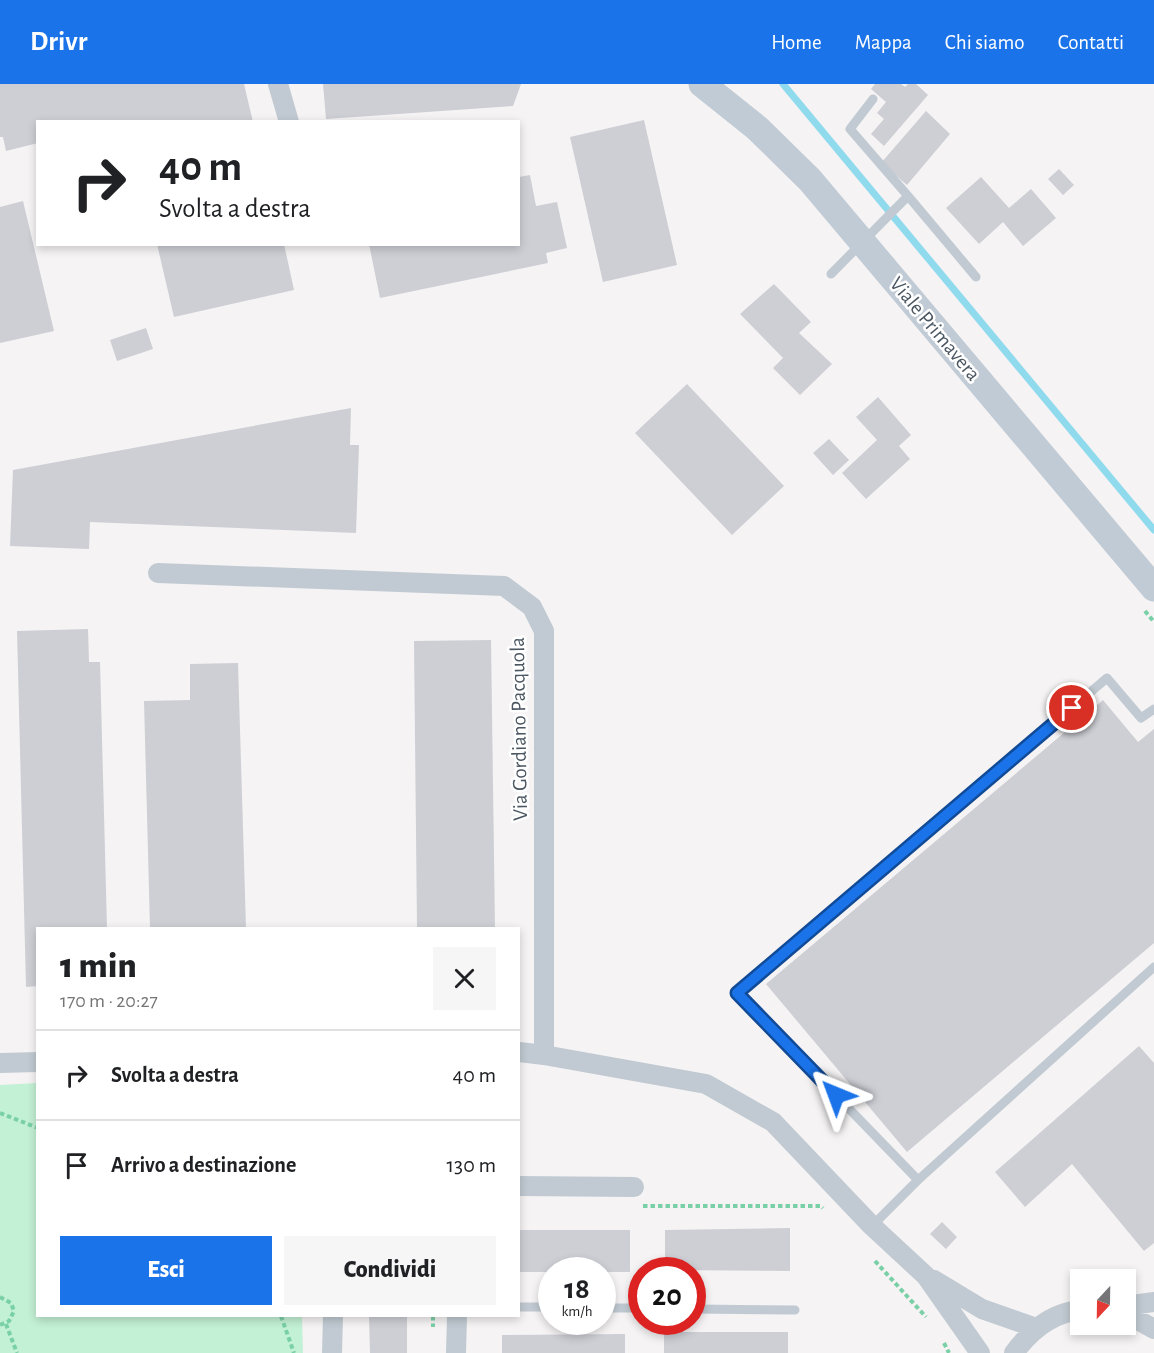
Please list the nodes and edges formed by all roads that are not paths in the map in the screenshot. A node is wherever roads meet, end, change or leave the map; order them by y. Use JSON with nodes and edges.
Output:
{"nodes":[{"id":1,"x":278,"y":84,"type":"edge"},
{"id":2,"x":702,"y":84,"type":"edge"},
{"id":3,"x":873,"y":99,"type":"dead end"},
{"id":4,"x":288,"y":120,"type":"edge"},
{"id":5,"x":905,"y":199,"type":"junction"},
{"id":6,"x":868,"y":237,"type":"junction"},
{"id":7,"x":831,"y":274,"type":"dead end"},
{"id":8,"x":976,"y":277,"type":"dead end"},
{"id":9,"x":158,"y":573,"type":"dead end"},
{"id":10,"x":1154,"y":588,"type":"edge"},
{"id":11,"x":1154,"y":709,"type":"edge"},
{"id":12,"x":1154,"y":967,"type":"edge"},
{"id":13,"x":520,"y":1052,"type":"edge"},
{"id":14,"x":544,"y":1054,"type":"junction"},
{"id":15,"x":36,"y":1062,"type":"edge"},
{"id":16,"x":0,"y":1063,"type":"edge"},
{"id":17,"x":918,"y":1180,"type":"junction"},
{"id":18,"x":520,"y":1186,"type":"edge"},
{"id":19,"x":634,"y":1197,"type":"road end"},
{"id":20,"x":872,"y":1226,"type":"junction"},
{"id":21,"x":926,"y":1276,"type":"junction"},
{"id":22,"x":1154,"y":1302,"type":"edge"},
{"id":23,"x":1136,"y":1304,"type":"edge"},
{"id":24,"x":520,"y":1307,"type":"edge"},
{"id":25,"x":538,"y":1307,"type":"edge"},
{"id":26,"x":706,"y":1309,"type":"edge"},
{"id":27,"x":795,"y":1310,"type":"dead end"},
{"id":28,"x":1070,"y":1312,"type":"edge"},
{"id":29,"x":333,"y":1317,"type":"edge"},
{"id":30,"x":457,"y":1317,"type":"edge"},
{"id":31,"x":1136,"y":1319,"type":"edge"},
{"id":32,"x":1036,"y":1328,"type":"junction"},
{"id":33,"x":1154,"y":1329,"type":"edge"},
{"id":34,"x":332,"y":1353,"type":"edge"},
{"id":35,"x":456,"y":1353,"type":"edge"},
{"id":36,"x":980,"y":1353,"type":"edge"},
{"id":37,"x":1014,"y":1353,"type":"edge"}],
"edges":[{"from":1,"to":4,"type":"street"},
{"from":2,"to":6,"type":"main road","name":"Viale Primavera"},
{"from":3,"to":5,"type":"lane"},
{"from":5,"to":6,"type":"lane"},
{"from":5,"to":8,"type":"lane"},
{"from":6,"to":7,"type":"lane"},
{"from":6,"to":10,"type":"main road","name":"Viale Primavera"},
{"from":9,"to":14,"type":"street","name":"Via Gordiano Pacquola"},
{"from":11,"to":17,"type":"lane"},
{"from":12,"to":17,"type":"lane"},
{"from":13,"to":14,"type":"street"},
{"from":14,"to":20,"type":"street"},
{"from":15,"to":16,"type":"street"},
{"from":17,"to":20,"type":"lane"},
{"from":18,"to":19,"type":"street"},
{"from":20,"to":21,"type":"street"},
{"from":21,"to":32,"type":"street"},
{"from":21,"to":36,"type":"street"},
{"from":22,"to":23,"type":"street"},
{"from":24,"to":25,"type":"lane"},
{"from":26,"to":27,"type":"lane"},
{"from":28,"to":32,"type":"street"},
{"from":29,"to":34,"type":"street"},
{"from":30,"to":35,"type":"street"},
{"from":31,"to":33,"type":"street"},
{"from":32,"to":37,"type":"street"}]}
